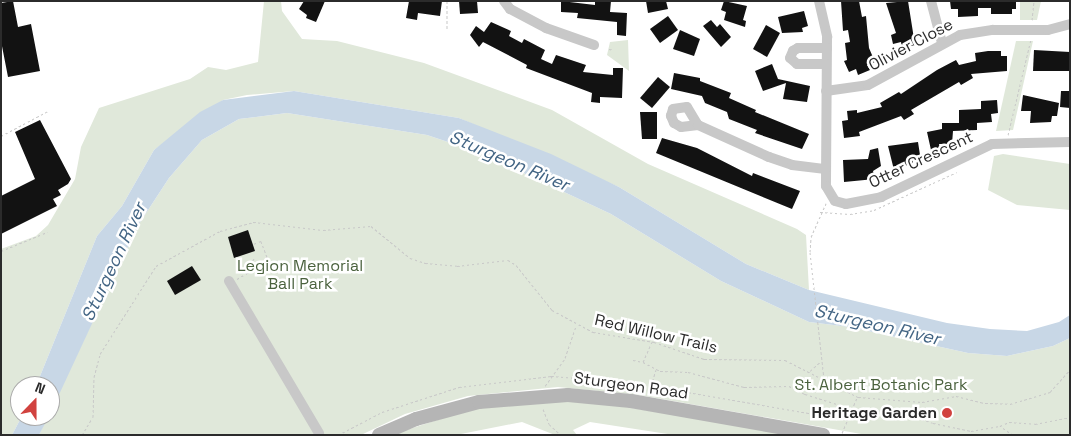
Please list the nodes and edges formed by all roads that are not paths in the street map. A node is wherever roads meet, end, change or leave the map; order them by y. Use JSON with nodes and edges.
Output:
{"nodes":[{"id":1,"x":504,"y":1,"type":"edge"},
{"id":2,"x":819,"y":1,"type":"edge"},
{"id":3,"x":931,"y":1,"type":"edge"},
{"id":4,"x":1070,"y":24,"type":"edge"},
{"id":5,"x":942,"y":43,"type":"junction"},
{"id":6,"x":594,"y":45,"type":"dead end"},
{"id":7,"x":827,"y":48,"type":"junction"},
{"id":8,"x":826,"y":64,"type":"junction"},
{"id":9,"x":826,"y":91,"type":"junction"},
{"id":10,"x":698,"y":125,"type":"dead end"},
{"id":11,"x":1070,"y":142,"type":"edge"},
{"id":12,"x":826,"y":169,"type":"junction"},
{"id":13,"x":229,"y":282,"type":"road end"},
{"id":14,"x":319,"y":433,"type":"dead end"},
{"id":15,"x":379,"y":435,"type":"edge"},
{"id":16,"x":823,"y":435,"type":"edge"}],
"edges":[{"from":1,"to":6,"type":"street"},
{"from":2,"to":7,"type":"street","name":"Otter Crescent"},
{"from":3,"to":5,"type":"street"},
{"from":4,"to":5,"type":"street","name":"Olivier Close"},
{"from":5,"to":9,"type":"street","name":"Olivier Close"},
{"from":7,"to":8,"type":"street","name":"Otter Crescent"},
{"from":7,"to":8,"type":"street"},
{"from":8,"to":9,"type":"street","name":"Otter Crescent"},
{"from":9,"to":12,"type":"street","name":"Otter Crescent"},
{"from":10,"to":12,"type":"street"},
{"from":11,"to":12,"type":"street","name":"Otter Crescent"},
{"from":13,"to":14,"type":"street"},
{"from":15,"to":16,"type":"main road","name":"Sturgeon Road"}]}
